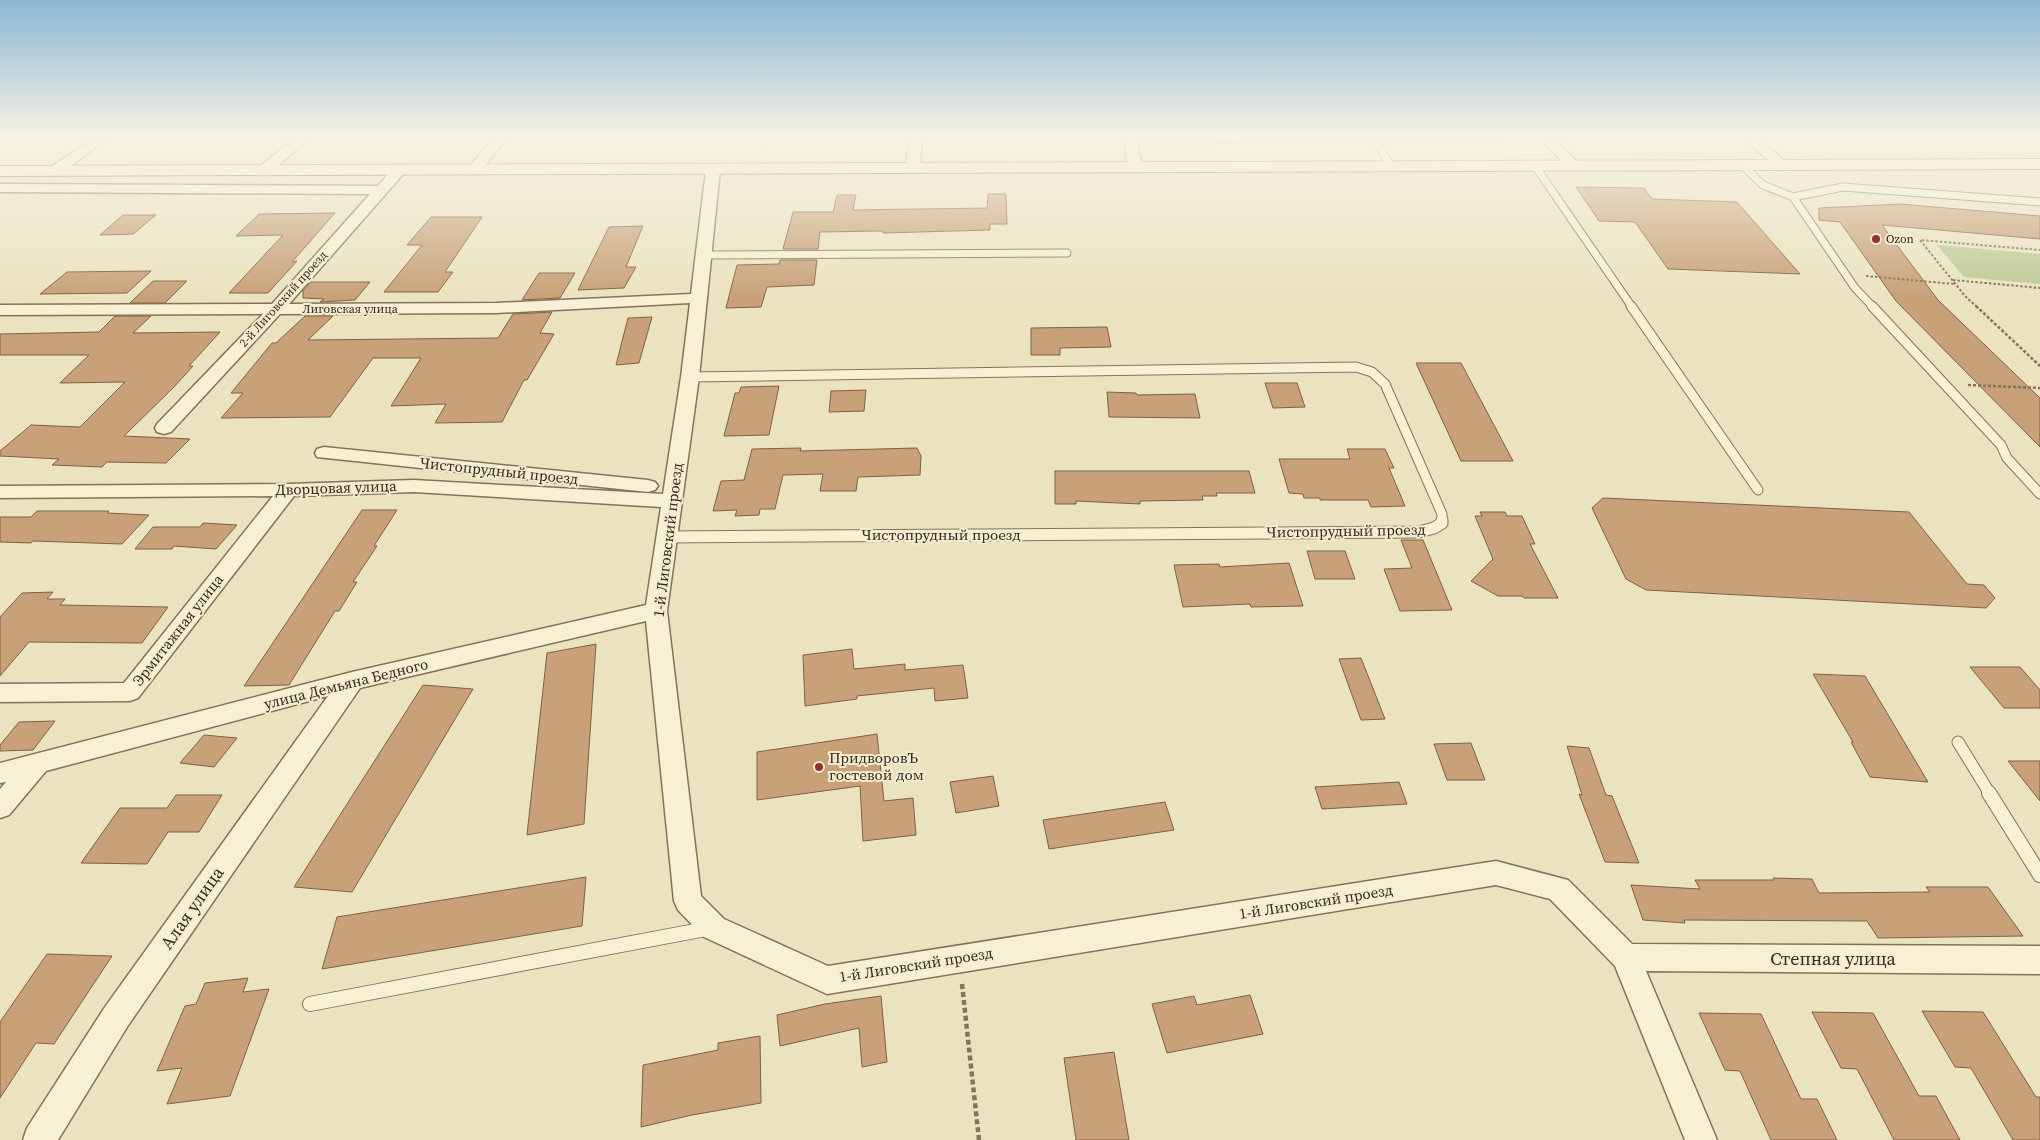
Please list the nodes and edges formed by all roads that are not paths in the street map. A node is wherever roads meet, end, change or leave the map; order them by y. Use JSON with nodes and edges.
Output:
{"nodes":[{"id":1,"x":380,"y":191,"type":"edge"},
{"id":2,"x":711,"y":191,"type":"edge"},
{"id":3,"x":1552,"y":191,"type":"edge"},
{"id":4,"x":1777,"y":191,"type":"edge"},
{"id":5,"x":1822,"y":191,"type":"edge"},
{"id":6,"x":1898,"y":191,"type":"edge"},
{"id":7,"x":1793,"y":197,"type":"junction"},
{"id":8,"x":2040,"y":202,"type":"edge"},
{"id":9,"x":1067,"y":253,"type":"dead end"},
{"id":10,"x":704,"y":255,"type":"junction"},
{"id":11,"x":699,"y":298,"type":"junction"},
{"id":12,"x":276,"y":309,"type":"junction"},
{"id":13,"x":0,"y":310,"type":"edge"},
{"id":14,"x":690,"y":377,"type":"junction"},
{"id":15,"x":164,"y":428,"type":"dead end"},
{"id":16,"x":324,"y":453,"type":"dead end"},
{"id":17,"x":288,"y":490,"type":"junction"},
{"id":18,"x":1758,"y":490,"type":"dead end"},
{"id":19,"x":0,"y":492,"type":"edge"},
{"id":20,"x":2040,"y":494,"type":"edge"},
{"id":21,"x":672,"y":495,"type":"junction"},
{"id":22,"x":666,"y":537,"type":"junction"},
{"id":23,"x":656,"y":612,"type":"junction"},
{"id":24,"x":352,"y":681,"type":"junction"},
{"id":25,"x":0,"y":693,"type":"edge"},
{"id":26,"x":1958,"y":742,"type":"dead end"},
{"id":27,"x":38,"y":763,"type":"junction"},
{"id":28,"x":0,"y":773,"type":"edge"},
{"id":29,"x":0,"y":807,"type":"edge"},
{"id":30,"x":2040,"y":875,"type":"edge"},
{"id":31,"x":714,"y":928,"type":"junction"},
{"id":32,"x":1626,"y":957,"type":"junction"},
{"id":33,"x":2040,"y":960,"type":"edge"},
{"id":34,"x":310,"y":1004,"type":"dead end"},
{"id":35,"x":39,"y":1140,"type":"edge"},
{"id":36,"x":1701,"y":1140,"type":"edge"}],
"edges":[{"from":1,"to":12,"type":"street","name":"2-й Лиговский проезд"},
{"from":2,"to":10,"type":"street","name":"1-й Лиговский проезд"},
{"from":3,"to":18,"type":"lane"},
{"from":4,"to":7,"type":"lane"},
{"from":5,"to":7,"type":"lane"},
{"from":6,"to":8,"type":"lane"},
{"from":7,"to":20,"type":"lane"},
{"from":9,"to":10,"type":"lane"},
{"from":10,"to":11,"type":"street","name":"1-й Лиговский проезд"},
{"from":11,"to":12,"type":"street","name":"Лиговская улица"},
{"from":11,"to":14,"type":"street","name":"1-й Лиговский проезд"},
{"from":12,"to":13,"type":"street","name":"Лиговская улица"},
{"from":12,"to":15,"type":"street","name":"2-й Лиговский проезд"},
{"from":14,"to":21,"type":"street","name":"1-й Лиговский проезд"},
{"from":14,"to":22,"type":"lane","name":"Чистопрудный проезд"},
{"from":16,"to":21,"type":"street","name":"Чистопрудный проезд"},
{"from":17,"to":19,"type":"street","name":"Дворцовая улица"},
{"from":17,"to":21,"type":"street","name":"Дворцовая улица"},
{"from":17,"to":25,"type":"street","name":"Эрмитажная улица"},
{"from":21,"to":22,"type":"street","name":"1-й Лиговский проезд"},
{"from":22,"to":23,"type":"street","name":"1-й Лиговский проезд"},
{"from":23,"to":24,"type":"street","name":"улица Демьяна Бедного"},
{"from":23,"to":31,"type":"street","name":"1-й Лиговский проезд"},
{"from":24,"to":27,"type":"street","name":"улица Демьяна Бедного"},
{"from":24,"to":35,"type":"street","name":"Алая улица"},
{"from":26,"to":30,"type":"lane"},
{"from":27,"to":28,"type":"street","name":"улица Демьяна Бедного"},
{"from":27,"to":29,"type":"street"},
{"from":31,"to":32,"type":"street","name":"1-й Лиговский проезд"},
{"from":31,"to":34,"type":"lane"},
{"from":32,"to":33,"type":"street","name":"Степная улица"},
{"from":32,"to":36,"type":"street"}]}
